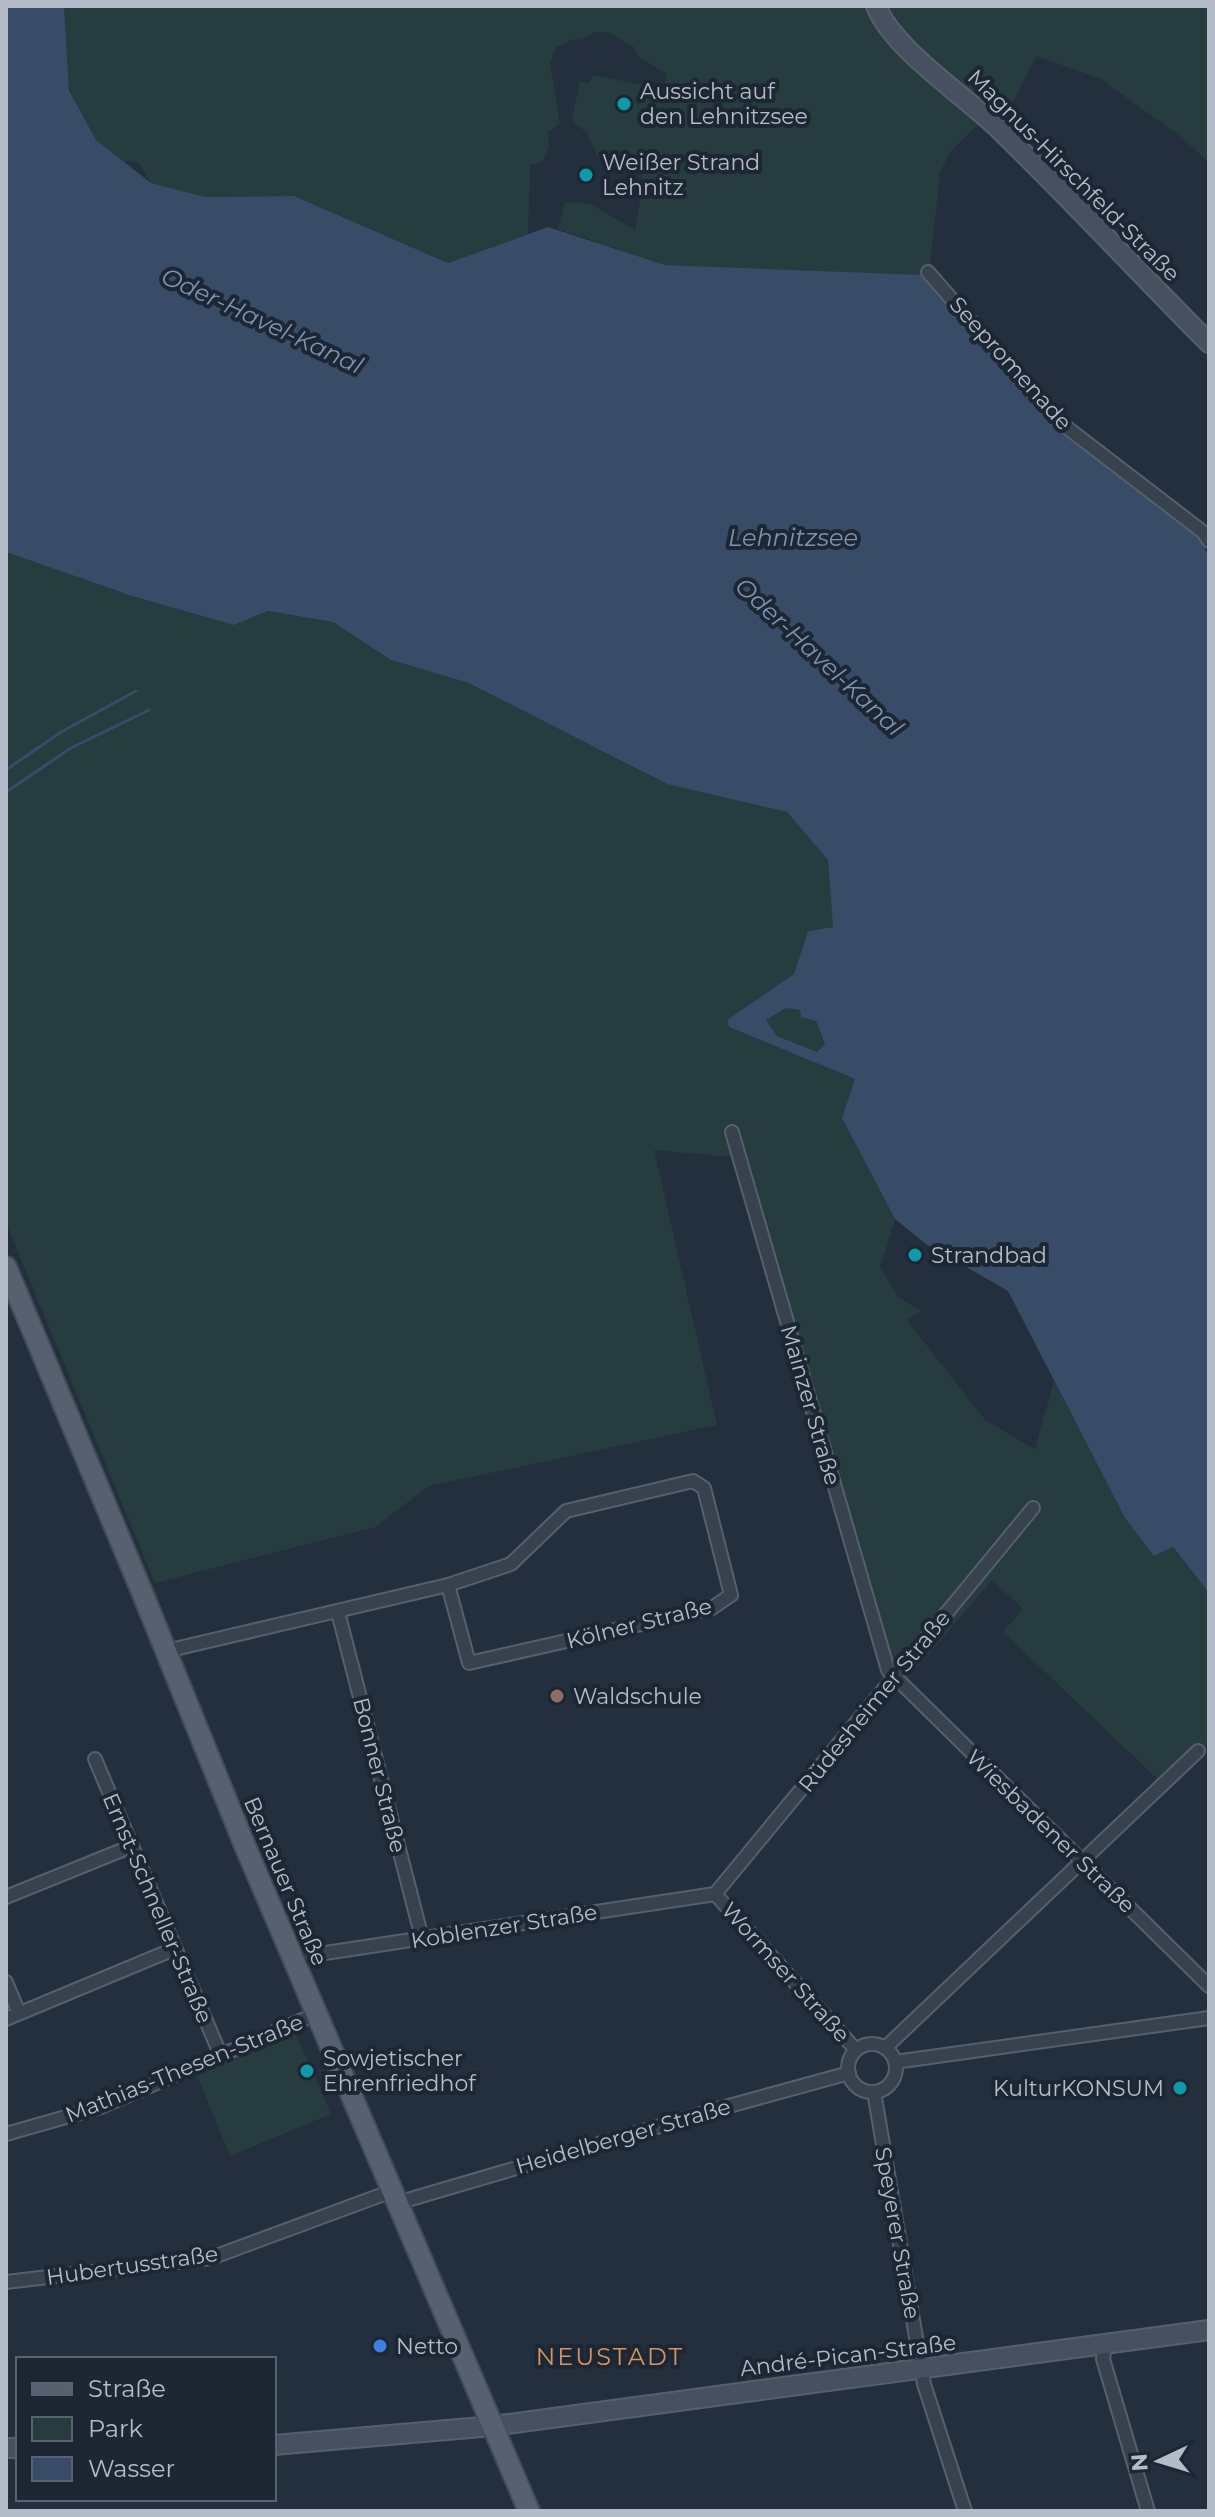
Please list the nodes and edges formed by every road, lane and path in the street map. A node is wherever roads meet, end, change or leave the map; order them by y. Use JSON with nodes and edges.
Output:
{"nodes":[{"id":1,"x":876,"y":6,"type":"edge"},
{"id":2,"x":928,"y":272,"type":"dead end"},
{"id":3,"x":1209,"y":343,"type":"edge"},
{"id":4,"x":1209,"y":541,"type":"edge"},
{"id":5,"x":732,"y":1132,"type":"dead end"},
{"id":6,"x":6,"y":1267,"type":"edge"},
{"id":7,"x":1033,"y":1508,"type":"dead end"},
{"id":8,"x":448,"y":1585,"type":"junction"},
{"id":9,"x":338,"y":1612,"type":"junction"},
{"id":10,"x":166,"y":1651,"type":"junction"},
{"id":11,"x":893,"y":1677,"type":"junction"},
{"id":12,"x":1198,"y":1751,"type":"dead end"},
{"id":13,"x":95,"y":1759,"type":"dead end"},
{"id":14,"x":132,"y":1846,"type":"junction"},
{"id":15,"x":1081,"y":1861,"type":"junction"},
{"id":16,"x":715,"y":1894,"type":"junction"},
{"id":17,"x":6,"y":1897,"type":"edge"},
{"id":18,"x":422,"y":1938,"type":"junction"},
{"id":19,"x":174,"y":1949,"type":"junction"},
{"id":20,"x":294,"y":1963,"type":"junction"},
{"id":21,"x":6,"y":1982,"type":"edge"},
{"id":22,"x":1209,"y":1986,"type":"edge"},
{"id":23,"x":19,"y":2013,"type":"junction"},
{"id":24,"x":316,"y":2014,"type":"junction"},
{"id":25,"x":1209,"y":2018,"type":"edge"},
{"id":26,"x":6,"y":2019,"type":"edge"},
{"id":27,"x":885,"y":2048,"type":"junction"},
{"id":28,"x":856,"y":2050,"type":"junction"},
{"id":29,"x":221,"y":2056,"type":"junction"},
{"id":30,"x":895,"y":2062,"type":"junction"},
{"id":31,"x":849,"y":2073,"type":"junction"},
{"id":32,"x":874,"y":2092,"type":"junction"},
{"id":33,"x":6,"y":2134,"type":"edge"},
{"id":34,"x":395,"y":2197,"type":"junction"},
{"id":35,"x":6,"y":2282,"type":"edge"},
{"id":36,"x":1209,"y":2330,"type":"edge"},
{"id":37,"x":1105,"y":2345,"type":"junction"},
{"id":38,"x":922,"y":2370,"type":"junction"},
{"id":39,"x":493,"y":2426,"type":"junction"},
{"id":40,"x":276,"y":2445,"type":"edge"},
{"id":41,"x":529,"y":2511,"type":"edge"},
{"id":42,"x":965,"y":2511,"type":"edge"},
{"id":43,"x":1148,"y":2511,"type":"edge"}],
"edges":[{"from":1,"to":3,"type":"street","name":"Magnus-Hirschfeld-Straße"},
{"from":2,"to":4,"type":"street","name":"Seepromenade"},
{"from":5,"to":11,"type":"street","name":"Mainzer Straße"},
{"from":6,"to":10,"type":"main road","name":"Bernauer Straße"},
{"from":7,"to":11,"type":"street","name":"Rüdesheimer Straße"},
{"from":8,"to":8,"type":"street","name":"Kölner Straße"},
{"from":8,"to":9,"type":"street","name":"Kölner Straße"},
{"from":9,"to":10,"type":"street","name":"Kölner Straße"},
{"from":9,"to":18,"type":"street","name":"Bonner Straße"},
{"from":10,"to":20,"type":"main road","name":"Bernauer Straße"},
{"from":11,"to":15,"type":"street","name":"Wiesbadener Straße"},
{"from":11,"to":16,"type":"street","name":"Rüdesheimer Straße"},
{"from":12,"to":15,"type":"street"},
{"from":13,"to":14,"type":"street","name":"Ernst-Schneller-Straße"},
{"from":14,"to":17,"type":"street"},
{"from":14,"to":19,"type":"street","name":"Ernst-Schneller-Straße"},
{"from":15,"to":22,"type":"street","name":"Wiesbadener Straße"},
{"from":15,"to":27,"type":"street"},
{"from":16,"to":18,"type":"street","name":"Koblenzer Straße"},
{"from":16,"to":28,"type":"street","name":"Wormser Straße"},
{"from":18,"to":20,"type":"street","name":"Koblenzer Straße"},
{"from":19,"to":23,"type":"street"},
{"from":19,"to":29,"type":"street","name":"Ernst-Schneller-Straße"},
{"from":20,"to":24,"type":"main road","name":"Bernauer Straße"},
{"from":21,"to":23,"type":"street"},
{"from":23,"to":26,"type":"street"},
{"from":24,"to":29,"type":"street","name":"Mathias-Thesen-Straße"},
{"from":24,"to":34,"type":"main road","name":"Bernauer Straße"},
{"from":25,"to":30,"type":"street"},
{"from":27,"to":28,"type":"street"},
{"from":27,"to":30,"type":"street"},
{"from":28,"to":31,"type":"street"},
{"from":29,"to":33,"type":"street","name":"Mathias-Thesen-Straße"},
{"from":30,"to":32,"type":"street"},
{"from":31,"to":32,"type":"street"},
{"from":31,"to":34,"type":"street","name":"Heidelberger Straße"},
{"from":32,"to":38,"type":"street","name":"Speyerer Straße"},
{"from":34,"to":35,"type":"street","name":"Hubertusstraße"},
{"from":34,"to":39,"type":"main road","name":"Bernauer Straße"},
{"from":36,"to":37,"type":"street","name":"André-Pican-Straße"},
{"from":37,"to":38,"type":"street","name":"André-Pican-Straße"},
{"from":37,"to":43,"type":"street"},
{"from":38,"to":39,"type":"street","name":"André-Pican-Straße"},
{"from":38,"to":42,"type":"street","name":"Speyerer Straße"},
{"from":39,"to":40,"type":"street","name":"André-Pican-Straße"},
{"from":39,"to":41,"type":"main road","name":"Bernauer Straße"}]}
